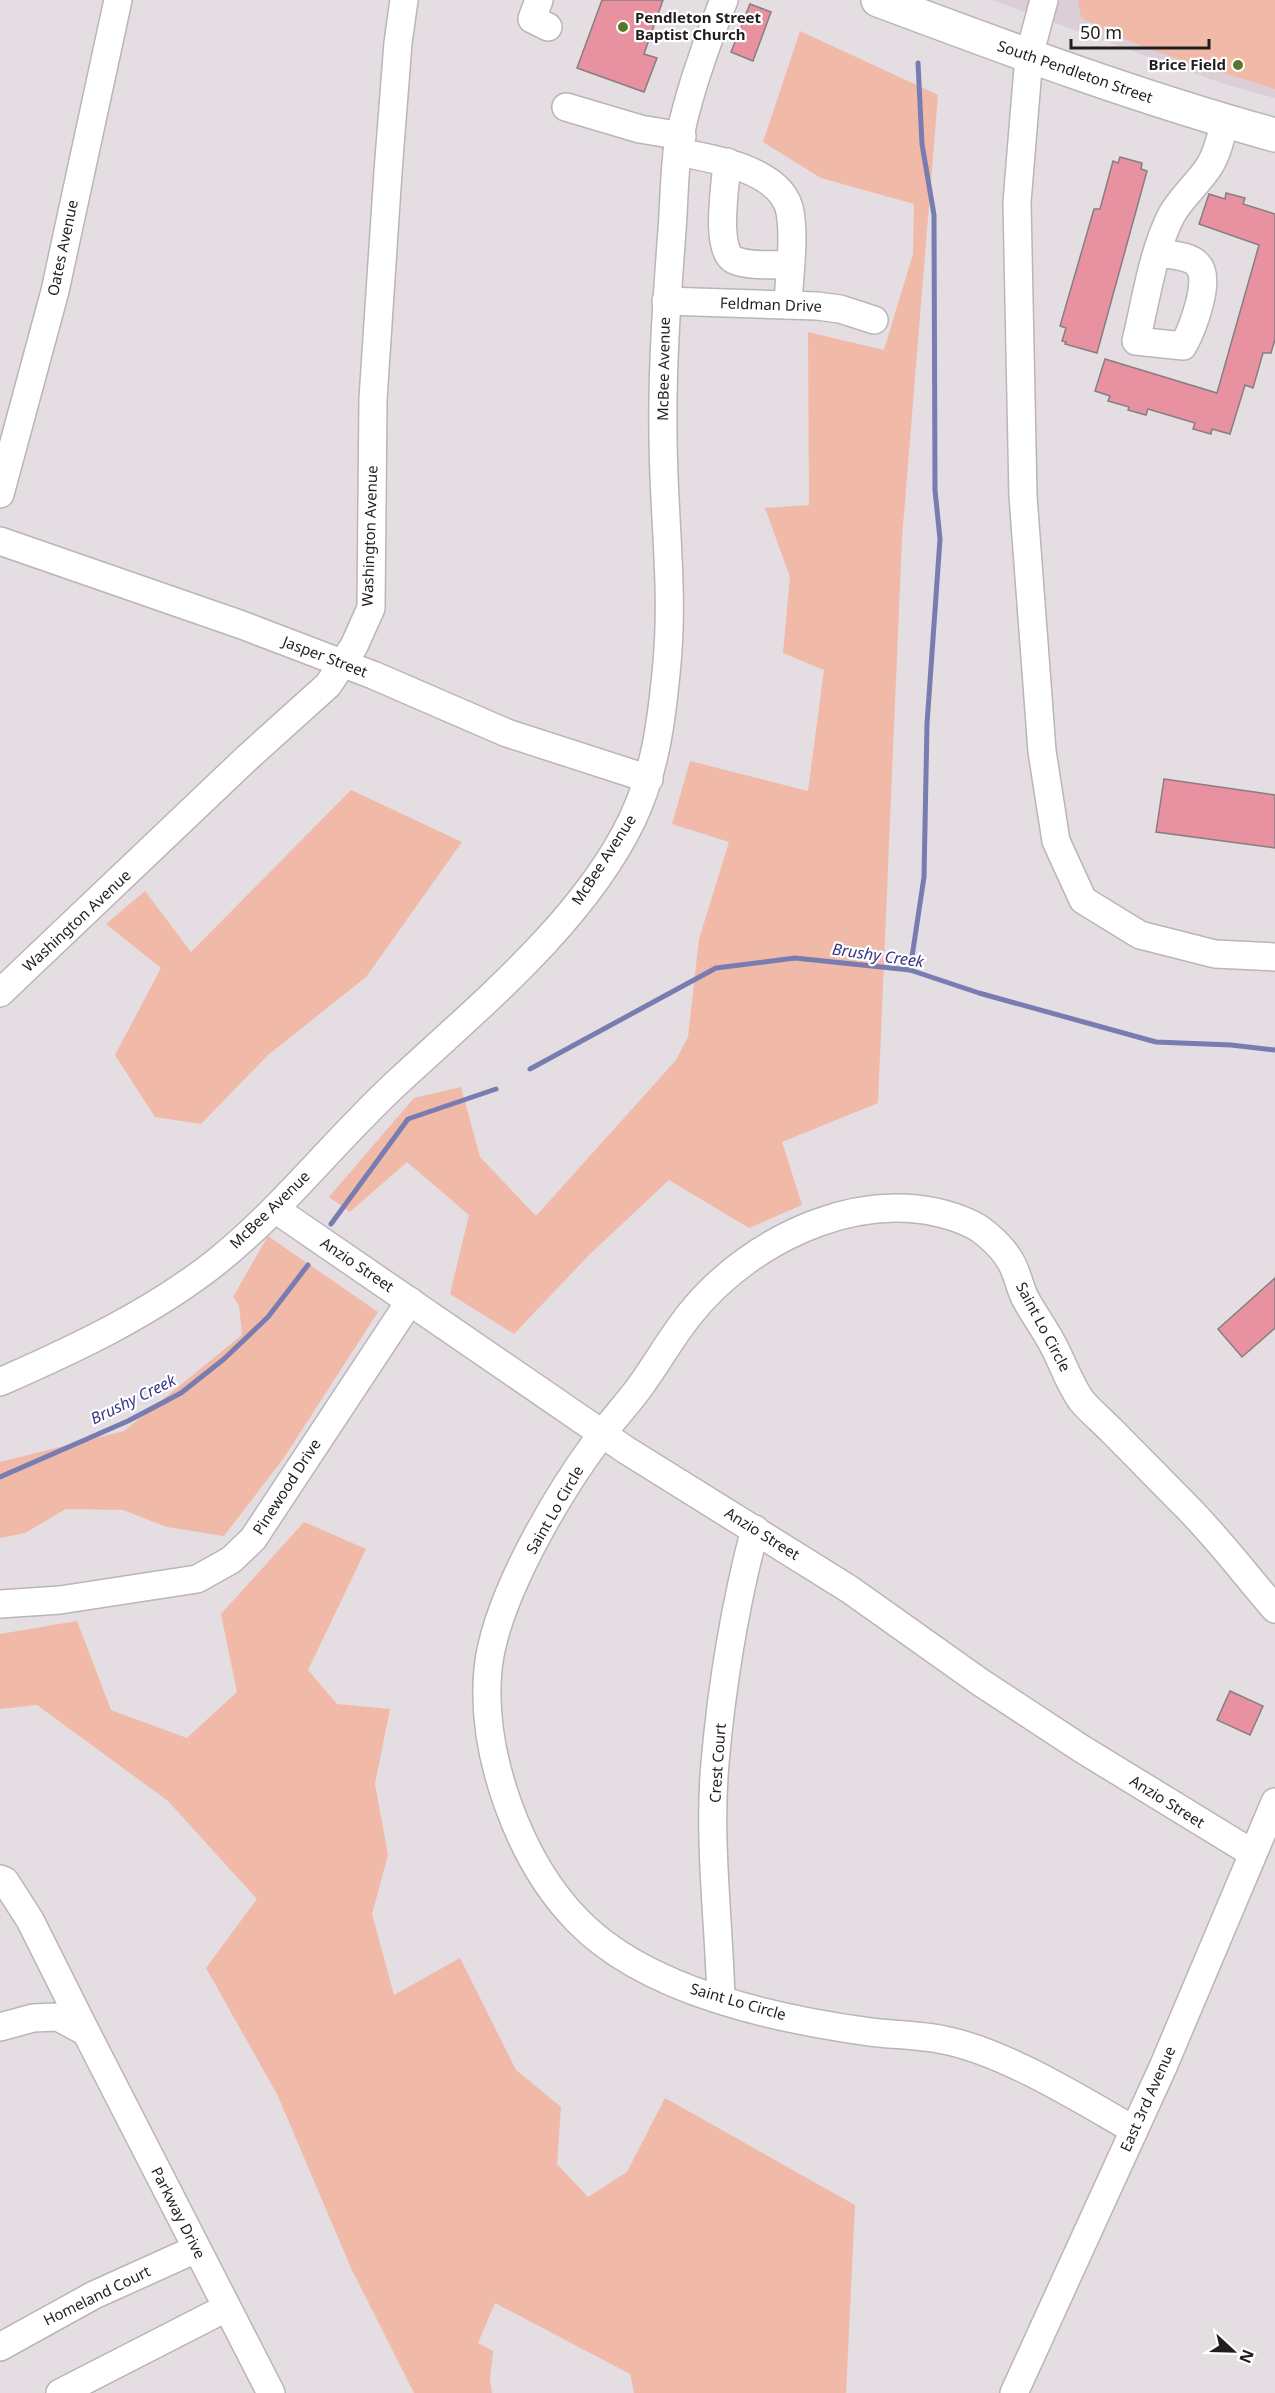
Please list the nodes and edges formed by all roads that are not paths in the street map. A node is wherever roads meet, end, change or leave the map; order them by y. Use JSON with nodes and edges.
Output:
{"nodes":[{"id":1,"x":118,"y":0,"type":"edge"},
{"id":2,"x":404,"y":0,"type":"edge"},
{"id":3,"x":539,"y":0,"type":"edge"},
{"id":4,"x":724,"y":0,"type":"edge"},
{"id":5,"x":878,"y":0,"type":"edge"},
{"id":6,"x":1044,"y":0,"type":"edge"},
{"id":7,"x":548,"y":27,"type":"dead end"},
{"id":8,"x":1029,"y":56,"type":"junction"},
{"id":9,"x":566,"y":107,"type":"dead end"},
{"id":10,"x":1225,"y":121,"type":"junction"},
{"id":11,"x":1275,"y":135,"type":"edge"},
{"id":12,"x":680,"y":144,"type":"junction"},
{"id":13,"x":727,"y":162,"type":"junction"},
{"id":14,"x":1158,"y":253,"type":"junction"},
{"id":15,"x":790,"y":265,"type":"junction"},
{"id":16,"x":666,"y":301,"type":"junction"},
{"id":17,"x":788,"y":305,"type":"junction"},
{"id":18,"x":874,"y":320,"type":"dead end"},
{"id":19,"x":0,"y":494,"type":"edge"},
{"id":20,"x":0,"y":541,"type":"edge"},
{"id":21,"x":342,"y":664,"type":"junction"},
{"id":22,"x":649,"y":778,"type":"junction"},
{"id":23,"x":1275,"y":957,"type":"edge"},
{"id":24,"x":0,"y":993,"type":"edge"},
{"id":25,"x":275,"y":1209,"type":"junction"},
{"id":26,"x":410,"y":1301,"type":"junction"},
{"id":27,"x":0,"y":1382,"type":"edge"},
{"id":28,"x":602,"y":1434,"type":"junction"},
{"id":29,"x":755,"y":1529,"type":"junction"},
{"id":30,"x":0,"y":1604,"type":"edge"},
{"id":31,"x":1275,"y":1609,"type":"edge"},
{"id":32,"x":1275,"y":1802,"type":"edge"},
{"id":33,"x":1252,"y":1853,"type":"junction"},
{"id":34,"x":0,"y":1879,"type":"edge"},
{"id":35,"x":721,"y":2000,"type":"junction"},
{"id":36,"x":0,"y":2027,"type":"edge"},
{"id":37,"x":86,"y":2032,"type":"junction"},
{"id":38,"x":1134,"y":2130,"type":"junction"},
{"id":39,"x":196,"y":2249,"type":"junction"},
{"id":40,"x":226,"y":2308,"type":"junction"},
{"id":41,"x":0,"y":2347,"type":"edge"},
{"id":42,"x":60,"y":2393,"type":"edge"},
{"id":43,"x":271,"y":2393,"type":"edge"},
{"id":44,"x":1014,"y":2393,"type":"edge"}],
"edges":[{"from":1,"to":19,"type":"street","name":"Oates Avenue"},
{"from":2,"to":21,"type":"street","name":"Washington Avenue"},
{"from":3,"to":7,"type":"street"},
{"from":4,"to":12,"type":"street","name":"McBee Avenue"},
{"from":5,"to":8,"type":"main road","name":"South Pendleton Street"},
{"from":6,"to":8,"type":"street"},
{"from":8,"to":10,"type":"main road","name":"South Pendleton Street"},
{"from":8,"to":23,"type":"street"},
{"from":9,"to":12,"type":"street"},
{"from":10,"to":11,"type":"main road","name":"South Pendleton Street"},
{"from":10,"to":14,"type":"street"},
{"from":12,"to":13,"type":"street"},
{"from":12,"to":16,"type":"street","name":"McBee Avenue"},
{"from":13,"to":15,"type":"street"},
{"from":13,"to":15,"type":"street"},
{"from":14,"to":14,"type":"street"},
{"from":15,"to":17,"type":"street"},
{"from":16,"to":17,"type":"street","name":"Feldman Drive"},
{"from":16,"to":22,"type":"street","name":"McBee Avenue"},
{"from":17,"to":18,"type":"street","name":"Feldman Drive"},
{"from":20,"to":21,"type":"street","name":"Jasper Street"},
{"from":21,"to":22,"type":"street","name":"Jasper Street"},
{"from":21,"to":24,"type":"street","name":"Washington Avenue"},
{"from":22,"to":25,"type":"street","name":"McBee Avenue"},
{"from":25,"to":26,"type":"street","name":"Anzio Street"},
{"from":25,"to":27,"type":"street","name":"McBee Avenue"},
{"from":26,"to":28,"type":"street","name":"Anzio Street"},
{"from":26,"to":30,"type":"street","name":"Pinewood Drive"},
{"from":28,"to":29,"type":"street","name":"Anzio Street"},
{"from":28,"to":31,"type":"street","name":"Saint Lo Circle"},
{"from":28,"to":35,"type":"street","name":"Saint Lo Circle"},
{"from":29,"to":33,"type":"street","name":"Anzio Street"},
{"from":29,"to":35,"type":"street","name":"Crest Court"},
{"from":32,"to":33,"type":"street","name":"East 3rd Avenue"},
{"from":33,"to":38,"type":"street","name":"East 3rd Avenue"},
{"from":34,"to":37,"type":"street","name":"Parkway Drive"},
{"from":35,"to":38,"type":"street","name":"Saint Lo Circle"},
{"from":36,"to":37,"type":"street"},
{"from":37,"to":39,"type":"street","name":"Parkway Drive"},
{"from":38,"to":44,"type":"street","name":"East 3rd Avenue"},
{"from":39,"to":40,"type":"street","name":"Parkway Drive"},
{"from":39,"to":41,"type":"street","name":"Homeland Court"},
{"from":40,"to":42,"type":"street"},
{"from":40,"to":43,"type":"street","name":"Parkway Drive"}]}
